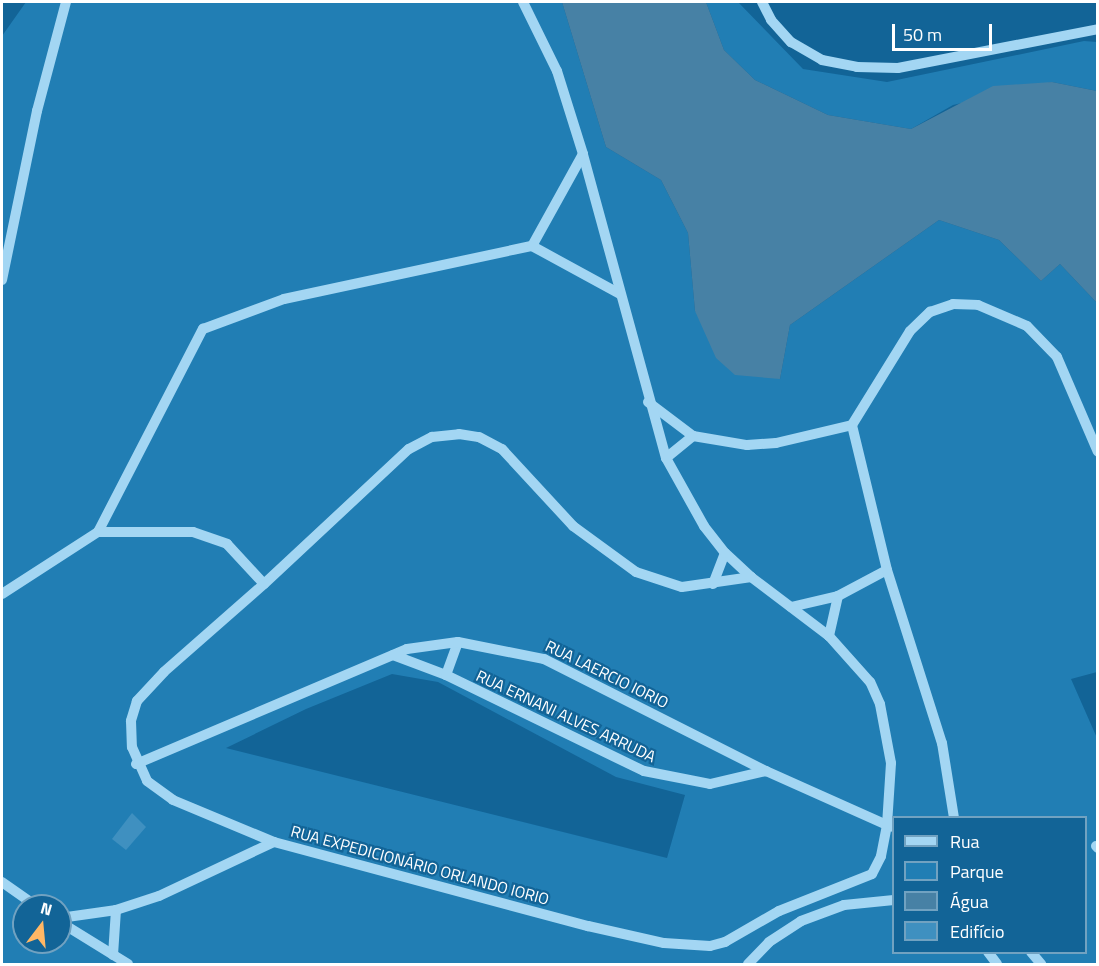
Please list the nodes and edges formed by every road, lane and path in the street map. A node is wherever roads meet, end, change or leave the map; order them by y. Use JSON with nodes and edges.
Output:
{"nodes":[{"id":1,"x":66,"y":2,"type":"edge"},
{"id":2,"x":523,"y":2,"type":"edge"},
{"id":3,"x":762,"y":2,"type":"edge"},
{"id":4,"x":1098,"y":29,"type":"edge"},
{"id":5,"x":583,"y":154,"type":"junction"},
{"id":6,"x":532,"y":246,"type":"junction"},
{"id":7,"x":2,"y":280,"type":"edge"},
{"id":8,"x":620,"y":294,"type":"junction"},
{"id":9,"x":648,"y":402,"type":"junction"},
{"id":10,"x":852,"y":425,"type":"junction"},
{"id":11,"x":693,"y":436,"type":"junction"},
{"id":12,"x":1098,"y":452,"type":"edge"},
{"id":13,"x":666,"y":458,"type":"junction"},
{"id":14,"x":98,"y":532,"type":"junction"},
{"id":15,"x":725,"y":553,"type":"junction"},
{"id":16,"x":887,"y":570,"type":"junction"},
{"id":17,"x":751,"y":577,"type":"junction"},
{"id":18,"x":264,"y":584,"type":"junction"},
{"id":19,"x":713,"y":584,"type":"junction"},
{"id":20,"x":2,"y":594,"type":"edge"},
{"id":21,"x":838,"y":596,"type":"junction"},
{"id":22,"x":791,"y":607,"type":"junction"},
{"id":23,"x":829,"y":636,"type":"junction"},
{"id":24,"x":458,"y":642,"type":"junction"},
{"id":25,"x":393,"y":655,"type":"junction"},
{"id":26,"x":446,"y":675,"type":"junction"},
{"id":27,"x":136,"y":764,"type":"junction"},
{"id":28,"x":766,"y":771,"type":"junction"},
{"id":29,"x":954,"y":816,"type":"edge"},
{"id":30,"x":890,"y":826,"type":"edge"},
{"id":31,"x":274,"y":842,"type":"junction"},
{"id":32,"x":2,"y":882,"type":"edge"},
{"id":33,"x":19,"y":894,"type":"edge"},
{"id":34,"x":892,"y":900,"type":"edge"},
{"id":35,"x":116,"y":910,"type":"junction"},
{"id":36,"x":72,"y":918,"type":"edge"},
{"id":37,"x":72,"y":928,"type":"edge"},
{"id":38,"x":113,"y":955,"type":"junction"},
{"id":39,"x":128,"y":964,"type":"edge"},
{"id":40,"x":748,"y":964,"type":"edge"}],
"edges":[{"from":1,"to":7,"type":"street"},
{"from":2,"to":5,"type":"street"},
{"from":3,"to":4,"type":"street"},
{"from":5,"to":6,"type":"street"},
{"from":5,"to":8,"type":"street"},
{"from":6,"to":8,"type":"street"},
{"from":6,"to":14,"type":"street"},
{"from":8,"to":9,"type":"street"},
{"from":9,"to":11,"type":"street"},
{"from":9,"to":13,"type":"street"},
{"from":10,"to":11,"type":"street"},
{"from":10,"to":12,"type":"street"},
{"from":10,"to":16,"type":"street"},
{"from":11,"to":13,"type":"street"},
{"from":13,"to":15,"type":"street"},
{"from":14,"to":18,"type":"street"},
{"from":14,"to":20,"type":"street"},
{"from":15,"to":17,"type":"street"},
{"from":15,"to":19,"type":"street"},
{"from":16,"to":21,"type":"street"},
{"from":16,"to":29,"type":"street"},
{"from":17,"to":19,"type":"street"},
{"from":17,"to":22,"type":"street"},
{"from":18,"to":19,"type":"street"},
{"from":18,"to":27,"type":"street"},
{"from":21,"to":22,"type":"street"},
{"from":21,"to":23,"type":"street"},
{"from":22,"to":23,"type":"street"},
{"from":23,"to":30,"type":"street"},
{"from":24,"to":25,"type":"street","name":"RUA LAERCIO IORIO"},
{"from":24,"to":26,"type":"street"},
{"from":24,"to":28,"type":"street","name":"RUA LAERCIO IORIO"},
{"from":25,"to":26,"type":"street","name":"RUA ERNANI ALVES ARRUDA"},
{"from":25,"to":27,"type":"street","name":"RUA LAERCIO IORIO"},
{"from":26,"to":28,"type":"street","name":"RUA ERNANI ALVES ARRUDA"},
{"from":27,"to":31,"type":"street","name":"RUA EXPEDICIONÁRIO ORLANDO IORIO"},
{"from":28,"to":30,"type":"street","name":"RUA LAERCIO IORIO"},
{"from":30,"to":31,"type":"street","name":"RUA EXPEDICIONÁRIO ORLANDO IORIO"},
{"from":31,"to":35,"type":"street"},
{"from":32,"to":33,"type":"street"},
{"from":34,"to":40,"type":"street"},
{"from":35,"to":36,"type":"street"},
{"from":35,"to":38,"type":"street"},
{"from":37,"to":38,"type":"street"},
{"from":38,"to":39,"type":"street"}]}
